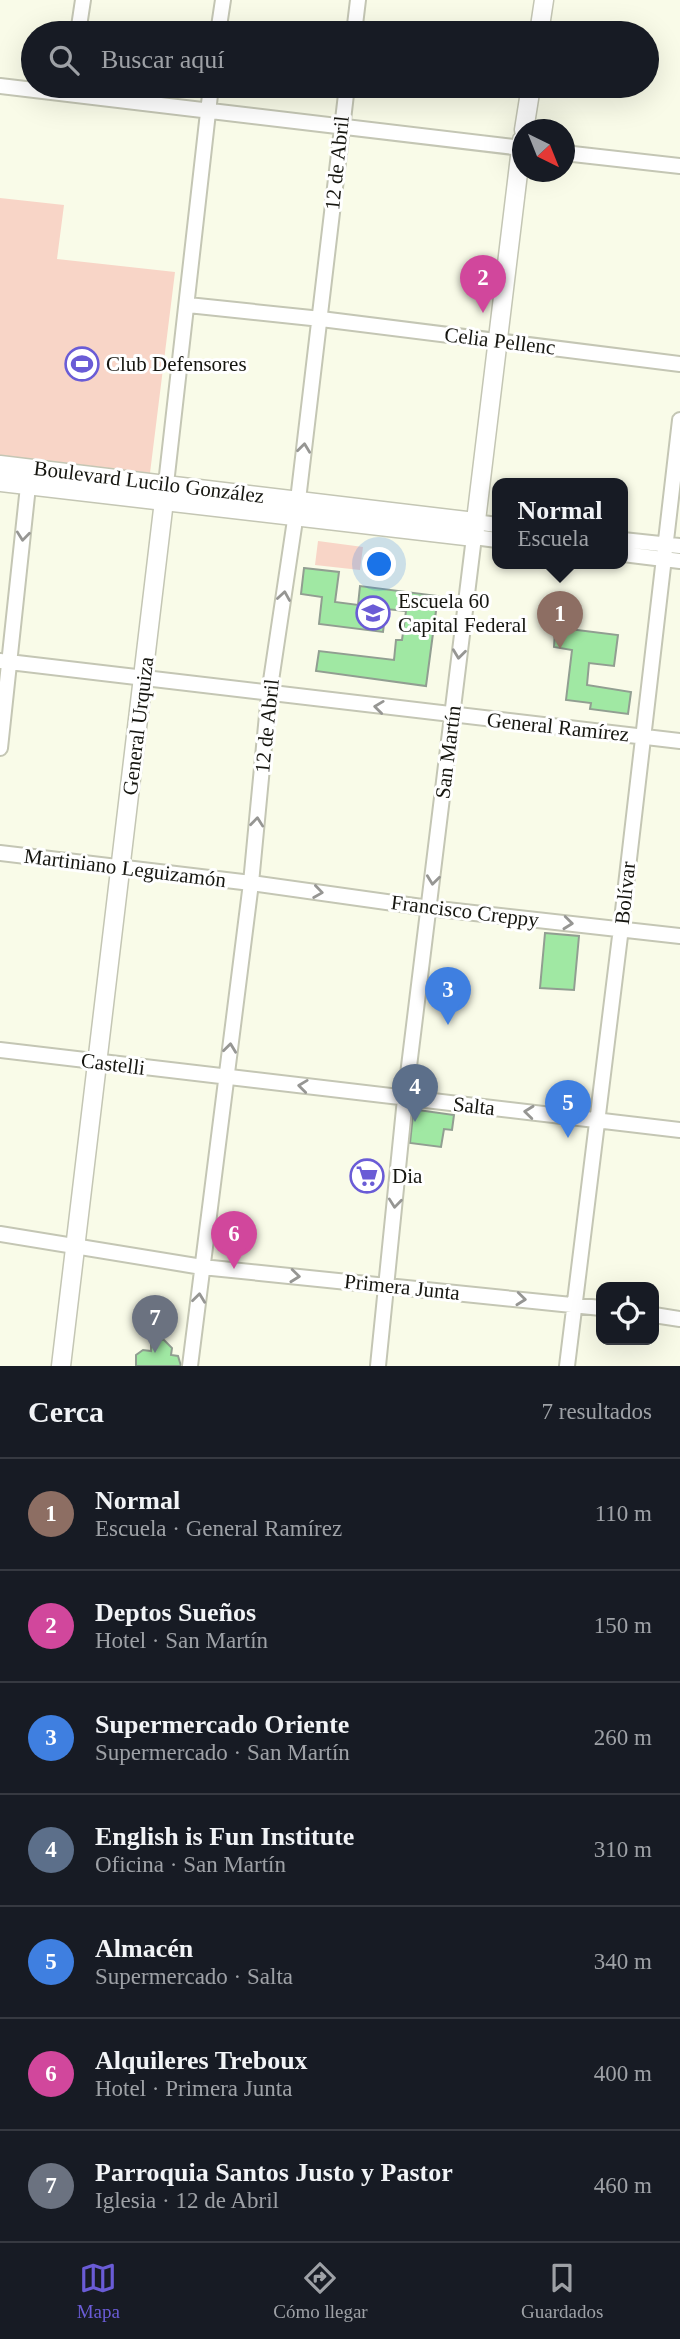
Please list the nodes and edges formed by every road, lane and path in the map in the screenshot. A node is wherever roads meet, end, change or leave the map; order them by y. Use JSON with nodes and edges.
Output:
{"nodes":[{"id":1,"x":83,"y":0,"type":"edge"},
{"id":2,"x":223,"y":0,"type":"edge"},
{"id":3,"x":358,"y":0,"type":"edge"},
{"id":4,"x":544,"y":0,"type":"edge"},
{"id":5,"x":80,"y":21,"type":"edge"},
{"id":6,"x":220,"y":21,"type":"edge"},
{"id":7,"x":355,"y":21,"type":"edge"},
{"id":8,"x":541,"y":21,"type":"edge"},
{"id":9,"x":0,"y":86,"type":"edge"},
{"id":10,"x":21,"y":87,"type":"edge"},
{"id":11,"x":123,"y":98,"type":"edge"},
{"id":12,"x":210,"y":98,"type":"edge"},
{"id":13,"x":344,"y":98,"type":"edge"},
{"id":14,"x":529,"y":98,"type":"edge"},
{"id":15,"x":208,"y":111,"type":"junction"},
{"id":16,"x":526,"y":119,"type":"edge"},
{"id":17,"x":341,"y":126,"type":"junction"},
{"id":18,"x":512,"y":144,"type":"edge"},
{"id":19,"x":575,"y":154,"type":"edge"},
{"id":20,"x":680,"y":166,"type":"edge"},
{"id":21,"x":517,"y":182,"type":"edge"},
{"id":22,"x":188,"y":305,"type":"junction"},
{"id":23,"x":321,"y":319,"type":"junction"},
{"id":24,"x":496,"y":340,"type":"junction"},
{"id":25,"x":680,"y":364,"type":"edge"},
{"id":26,"x":680,"y":420,"type":"edge"},
{"id":27,"x":0,"y":465,"type":"edge"},
{"id":28,"x":29,"y":477,"type":"junction"},
{"id":29,"x":0,"y":482,"type":"edge"},
{"id":30,"x":165,"y":493,"type":"junction"},
{"id":31,"x":297,"y":508,"type":"junction"},
{"id":32,"x":492,"y":526,"type":"edge"},
{"id":33,"x":475,"y":530,"type":"junction"},
{"id":34,"x":492,"y":538,"type":"edge"},
{"id":35,"x":628,"y":541,"type":"edge"},
{"id":36,"x":680,"y":546,"type":"edge"},
{"id":37,"x":663,"y":551,"type":"junction"},
{"id":38,"x":628,"y":554,"type":"edge"},
{"id":39,"x":680,"y":561,"type":"edge"},
{"id":40,"x":5,"y":662,"type":"edge"},
{"id":41,"x":144,"y":678,"type":"junction"},
{"id":42,"x":269,"y":694,"type":"junction"},
{"id":43,"x":452,"y":716,"type":"junction"},
{"id":44,"x":642,"y":737,"type":"junction"},
{"id":45,"x":680,"y":741,"type":"edge"},
{"id":46,"x":0,"y":748,"type":"edge"},
{"id":47,"x":0,"y":853,"type":"edge"},
{"id":48,"x":122,"y":867,"type":"junction"},
{"id":49,"x":251,"y":883,"type":"junction"},
{"id":50,"x":429,"y":908,"type":"junction"},
{"id":51,"x":621,"y":928,"type":"junction"},
{"id":52,"x":680,"y":936,"type":"edge"},
{"id":53,"x":0,"y":1050,"type":"edge"},
{"id":54,"x":98,"y":1063,"type":"junction"},
{"id":55,"x":227,"y":1076,"type":"junction"},
{"id":56,"x":405,"y":1099,"type":"junction"},
{"id":57,"x":597,"y":1119,"type":"junction"},
{"id":58,"x":680,"y":1130,"type":"edge"},
{"id":59,"x":0,"y":1234,"type":"edge"},
{"id":60,"x":76,"y":1247,"type":"junction"},
{"id":61,"x":202,"y":1267,"type":"junction"},
{"id":62,"x":387,"y":1286,"type":"junction"},
{"id":63,"x":574,"y":1304,"type":"junction"},
{"id":64,"x":596,"y":1307,"type":"edge"},
{"id":65,"x":659,"y":1316,"type":"edge"},
{"id":66,"x":680,"y":1319,"type":"edge"},
{"id":67,"x":61,"y":1366,"type":"edge"},
{"id":68,"x":190,"y":1366,"type":"edge"},
{"id":69,"x":378,"y":1366,"type":"edge"},
{"id":70,"x":567,"y":1366,"type":"edge"}],
"edges":[{"from":1,"to":5,"type":"street"},
{"from":2,"to":6,"type":"street"},
{"from":3,"to":7,"type":"street"},
{"from":4,"to":8,"type":"main road"},
{"from":9,"to":10,"type":"street"},
{"from":11,"to":15,"type":"street"},
{"from":12,"to":15,"type":"street","name":"General Urquiza"},
{"from":13,"to":17,"type":"street","name":"12 de Abril"},
{"from":14,"to":16,"type":"main road"},
{"from":15,"to":17,"type":"street"},
{"from":15,"to":22,"type":"street","name":"General Urquiza"},
{"from":17,"to":18,"type":"street"},
{"from":17,"to":23,"type":"street","name":"12 de Abril"},
{"from":19,"to":20,"type":"street"},
{"from":21,"to":24,"type":"main road","name":"San Martín"},
{"from":22,"to":23,"type":"street","name":"Celia Pellenc"},
{"from":22,"to":30,"type":"street","name":"General Urquiza"},
{"from":23,"to":24,"type":"street","name":"Celia Pellenc"},
{"from":31,"to":23,"type":"street","name":"12 de Abril","one_way":true},
{"from":24,"to":25,"type":"street","name":"Celia Pellenc"},
{"from":24,"to":33,"type":"main road","name":"San Martín"},
{"from":26,"to":37,"type":"street","name":"Bolívar"},
{"from":27,"to":28,"type":"main road","name":"Boulevard Lucilo González"},
{"from":28,"to":29,"type":"main road","name":"Boulevard Lucilo González"},
{"from":28,"to":30,"type":"main road","name":"Boulevard Lucilo González"},
{"from":28,"to":40,"type":"street","one_way":true},
{"from":30,"to":31,"type":"main road","name":"Boulevard Lucilo González"},
{"from":30,"to":41,"type":"main road","name":"General Urquiza"},
{"from":31,"to":33,"type":"main road","name":"Boulevard Lucilo González"},
{"from":42,"to":31,"type":"street","name":"12 de Abril","one_way":true},
{"from":32,"to":33,"type":"street"},
{"from":33,"to":34,"type":"street"},
{"from":33,"to":43,"type":"street","name":"San Martín","one_way":true},
{"from":35,"to":37,"type":"street"},
{"from":36,"to":37,"type":"street"},
{"from":37,"to":38,"type":"street"},
{"from":37,"to":39,"type":"street"},
{"from":37,"to":44,"type":"street","name":"Bolívar"},
{"from":40,"to":41,"type":"street","name":"General Ramírez"},
{"from":40,"to":46,"type":"street"},
{"from":41,"to":42,"type":"street","name":"General Ramírez"},
{"from":41,"to":48,"type":"main road","name":"General Urquiza"},
{"from":43,"to":42,"type":"street","name":"General Ramírez","one_way":true},
{"from":49,"to":42,"type":"street","name":"12 de Abril","one_way":true},
{"from":43,"to":44,"type":"street","name":"General Ramírez"},
{"from":43,"to":50,"type":"street","name":"San Martín","one_way":true},
{"from":44,"to":45,"type":"street","name":"General Ramírez"},
{"from":44,"to":51,"type":"street","name":"Bolívar"},
{"from":47,"to":48,"type":"street","name":"Martiniano Leguizamón"},
{"from":48,"to":49,"type":"street","name":"Martiniano Leguizamón"},
{"from":48,"to":54,"type":"main road","name":"General Urquiza"},
{"from":49,"to":50,"type":"street","name":"Francisco Creppy","one_way":true},
{"from":55,"to":49,"type":"street","name":"12 de Abril","one_way":true},
{"from":50,"to":51,"type":"street","name":"Francisco Creppy","one_way":true},
{"from":50,"to":56,"type":"street","name":"San Martín"},
{"from":51,"to":52,"type":"street","name":"Francisco Creppy"},
{"from":51,"to":57,"type":"street","name":"Bolívar"},
{"from":53,"to":54,"type":"street","name":"Castelli"},
{"from":54,"to":55,"type":"street","name":"Castelli"},
{"from":54,"to":60,"type":"main road","name":"General Urquiza"},
{"from":56,"to":55,"type":"street","name":"Salta","one_way":true},
{"from":55,"to":61,"type":"street","name":"12 de Abril"},
{"from":57,"to":56,"type":"street","name":"Salta","one_way":true},
{"from":56,"to":62,"type":"street","name":"San Martín","one_way":true},
{"from":57,"to":58,"type":"street","name":"Salta"},
{"from":57,"to":63,"type":"street","name":"Bolívar"},
{"from":59,"to":60,"type":"street","name":"Primera Junta"},
{"from":60,"to":61,"type":"street","name":"Primera Junta"},
{"from":60,"to":67,"type":"main road","name":"General Urquiza"},
{"from":61,"to":62,"type":"street","name":"Primera Junta","one_way":true},
{"from":68,"to":61,"type":"street","name":"12 de Abril","one_way":true},
{"from":62,"to":63,"type":"street","name":"Primera Junta","one_way":true},
{"from":62,"to":69,"type":"street","name":"San Martín"},
{"from":63,"to":64,"type":"street","name":"Primera Junta"},
{"from":63,"to":70,"type":"street","name":"Bolívar"},
{"from":65,"to":66,"type":"street"}]}
